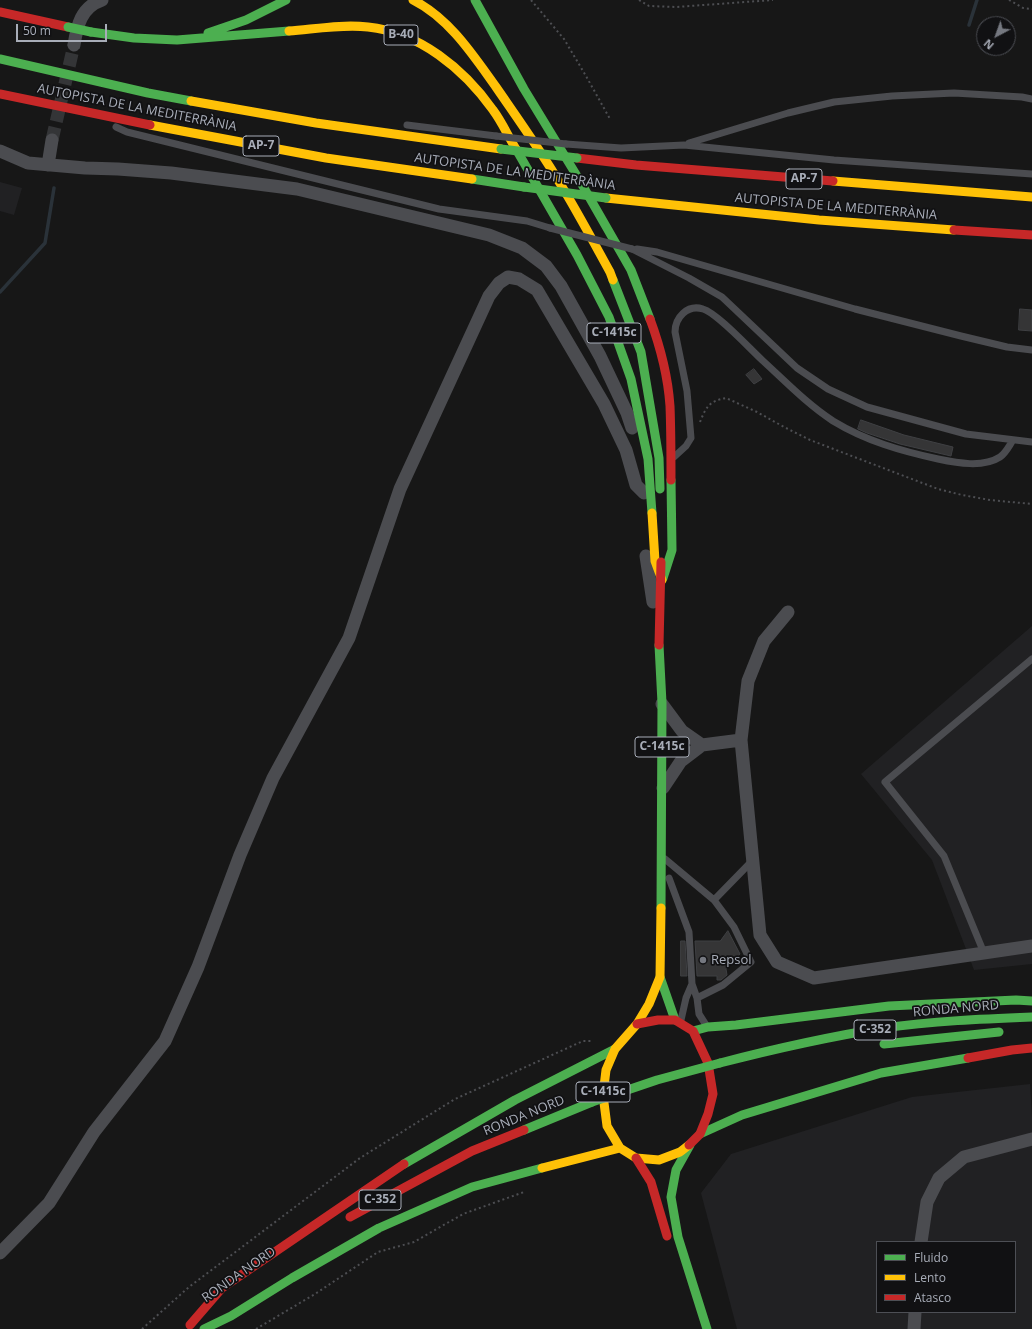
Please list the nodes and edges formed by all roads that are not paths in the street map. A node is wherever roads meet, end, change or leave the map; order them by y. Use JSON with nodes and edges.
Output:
{"nodes":[{"id":1,"x":102,"y":0,"type":"edge"},
{"id":2,"x":286,"y":0,"type":"edge"},
{"id":3,"x":413,"y":0,"type":"edge"},
{"id":4,"x":472,"y":0,"type":"edge"},
{"id":5,"x":475,"y":0,"type":"edge"},
{"id":6,"x":0,"y":12,"type":"edge"},
{"id":7,"x":480,"y":27,"type":"dead end"},
{"id":8,"x":193,"y":39,"type":"junction"},
{"id":9,"x":74,"y":45,"type":"tunnel mouth"},
{"id":10,"x":0,"y":59,"type":"edge"},
{"id":11,"x":504,"y":83,"type":"dead end"},
{"id":12,"x":0,"y":94,"type":"edge"},
{"id":13,"x":1032,"y":99,"type":"edge"},
{"id":14,"x":241,"y":102,"type":"dead end"},
{"id":15,"x":210,"y":104,"type":"junction"},
{"id":16,"x":73,"y":109,"type":"junction"},
{"id":17,"x":493,"y":110,"type":"joint"},
{"id":18,"x":402,"y":124,"type":"dead end"},
{"id":19,"x":523,"y":125,"type":"junction"},
{"id":20,"x":52,"y":140,"type":"tunnel mouth"},
{"id":21,"x":684,"y":145,"type":"junction"},
{"id":22,"x":0,"y":151,"type":"edge"},
{"id":23,"x":48,"y":165,"type":"junction"},
{"id":24,"x":1032,"y":174,"type":"edge"},
{"id":25,"x":1032,"y":197,"type":"edge"},
{"id":26,"x":1032,"y":235,"type":"edge"},
{"id":27,"x":632,"y":249,"type":"junction"},
{"id":28,"x":1032,"y":350,"type":"edge"},
{"id":29,"x":1013,"y":440,"type":"junction"},
{"id":30,"x":1032,"y":442,"type":"edge"},
{"id":31,"x":671,"y":460,"type":"junction"},
{"id":32,"x":644,"y":493,"type":"junction"},
{"id":33,"x":662,"y":580,"type":"junction"},
{"id":34,"x":788,"y":612,"type":"dead end"},
{"id":35,"x":659,"y":638,"type":"junction"},
{"id":36,"x":1032,"y":659,"type":"edge"},
{"id":37,"x":662,"y":703,"type":"junction"},
{"id":38,"x":741,"y":740,"type":"junction"},
{"id":39,"x":702,"y":745,"type":"junction"},
{"id":40,"x":661,"y":790,"type":"junction"},
{"id":41,"x":662,"y":857,"type":"junction"},
{"id":42,"x":753,"y":860,"type":"junction"},
{"id":43,"x":714,"y":900,"type":"junction"},
{"id":44,"x":1032,"y":946,"type":"edge"},
{"id":45,"x":984,"y":953,"type":"junction"},
{"id":46,"x":660,"y":977,"type":"junction"},
{"id":47,"x":692,"y":984,"type":"junction"},
{"id":48,"x":697,"y":998,"type":"junction"},
{"id":49,"x":1032,"y":1001,"type":"edge"},
{"id":50,"x":1032,"y":1017,"type":"edge"},
{"id":51,"x":678,"y":1022,"type":"junction"},
{"id":52,"x":637,"y":1024,"type":"junction"},
{"id":53,"x":708,"y":1027,"type":"junction"},
{"id":54,"x":693,"y":1031,"type":"junction"},
{"id":55,"x":1006,"y":1031,"type":"dead end"},
{"id":56,"x":878,"y":1044,"type":"dead end"},
{"id":57,"x":1032,"y":1048,"type":"edge"},
{"id":58,"x":615,"y":1049,"type":"junction"},
{"id":59,"x":720,"y":1076,"type":"dead end"},
{"id":60,"x":698,"y":1082,"type":"dead end"},
{"id":61,"x":616,"y":1108,"type":"dead end"},
{"id":62,"x":594,"y":1116,"type":"dead end"},
{"id":63,"x":700,"y":1134,"type":"junction"},
{"id":64,"x":1032,"y":1139,"type":"edge"},
{"id":65,"x":690,"y":1145,"type":"junction"},
{"id":66,"x":620,"y":1148,"type":"junction"},
{"id":67,"x":636,"y":1158,"type":"junction"},
{"id":68,"x":340,"y":1223,"type":"dead end"},
{"id":69,"x":921,"y":1241,"type":"edge"},
{"id":70,"x":669,"y":1242,"type":"dead end"},
{"id":71,"x":0,"y":1253,"type":"edge"},
{"id":72,"x":256,"y":1290,"type":"dead end"},
{"id":73,"x":222,"y":1302,"type":"dead end"},
{"id":74,"x":915,"y":1313,"type":"edge"},
{"id":75,"x":188,"y":1327,"type":"edge"},
{"id":76,"x":204,"y":1329,"type":"edge"},
{"id":77,"x":707,"y":1329,"type":"edge"},
{"id":78,"x":914,"y":1329,"type":"edge"}],
"edges":[{"from":1,"to":9,"type":"street"},
{"from":2,"to":8,"type":"main road"},
{"from":3,"to":19,"type":"main road","number":"C-1415c"},
{"from":4,"to":7,"type":"main road"},
{"from":5,"to":31,"type":"main road","number":"C-1415c"},
{"from":6,"to":8,"type":"main road","bridge":true},
{"from":8,"to":17,"type":"main road","number":"B-40"},
{"from":10,"to":15,"type":"main road","name":"AUTOPISTA DE LA MEDITERRÀNIA","number":"AP-7"},
{"from":11,"to":19,"type":"main road","number":"C-1415c"},
{"from":12,"to":16,"type":"main road","name":"AUTOPISTA DE LA MEDITERRÀNIA","number":"AP-7"},
{"from":13,"to":21,"type":"lane"},
{"from":14,"to":15,"type":"lane"},
{"from":15,"to":25,"type":"main road","name":"AUTOPISTA DE LA MEDITERRÀNIA","number":"AP-7","bridge":true},
{"from":16,"to":26,"type":"main road","name":"AUTOPISTA DE LA MEDITERRÀNIA","number":"AP-7","bridge":true},
{"from":16,"to":27,"type":"lane","bridge":true},
{"from":17,"to":33,"type":"main road","number":"C-1415c"},
{"from":18,"to":21,"type":"lane","bridge":true},
{"from":19,"to":33,"type":"main road","number":"C-1415c"},
{"from":20,"to":23,"type":"street"},
{"from":21,"to":24,"type":"lane"},
{"from":22,"to":23,"type":"street"},
{"from":23,"to":32,"type":"street"},
{"from":27,"to":28,"type":"lane"},
{"from":27,"to":29,"type":"lane"},
{"from":29,"to":30,"type":"lane"},
{"from":29,"to":31,"type":"lane"},
{"from":31,"to":33,"type":"main road","number":"C-1415c"},
{"from":32,"to":35,"type":"street"},
{"from":32,"to":71,"type":"street"},
{"from":33,"to":35,"type":"main road","number":"C-1415c"},
{"from":34,"to":38,"type":"street"},
{"from":35,"to":37,"type":"main road","number":"C-1415c"},
{"from":36,"to":45,"type":"lane"},
{"from":37,"to":39,"type":"street"},
{"from":37,"to":40,"type":"main road","number":"C-1415c"},
{"from":38,"to":39,"type":"street"},
{"from":38,"to":42,"type":"street"},
{"from":39,"to":40,"type":"street"},
{"from":40,"to":41,"type":"main road","number":"C-1415c"},
{"from":41,"to":43,"type":"lane"},
{"from":41,"to":46,"type":"main road","number":"C-1415c"},
{"from":41,"to":47,"type":"lane"},
{"from":42,"to":43,"type":"lane"},
{"from":42,"to":45,"type":"street"},
{"from":43,"to":48,"type":"lane"},
{"from":44,"to":45,"type":"street"},
{"from":46,"to":51,"type":"main road","number":"C-1415c"},
{"from":46,"to":52,"type":"main road","number":"C-1415c"},
{"from":47,"to":48,"type":"lane"},
{"from":47,"to":51,"type":"lane"},
{"from":48,"to":53,"type":"lane"},
{"from":49,"to":53,"type":"main road"},
{"from":50,"to":68,"type":"main road","name":"RONDA NORD","number":"C-352","bridge":true},
{"from":51,"to":52,"type":"main road"},
{"from":51,"to":54,"type":"main road"},
{"from":52,"to":58,"type":"main road","number":"C-1415c"},
{"from":53,"to":54,"type":"main road"},
{"from":54,"to":63,"type":"main road","number":"C-1415c"},
{"from":55,"to":56,"type":"main road","name":"RONDA NORD","number":"C-352"},
{"from":57,"to":63,"type":"main road"},
{"from":58,"to":66,"type":"main road","number":"C-1415c"},
{"from":58,"to":75,"type":"main road"},
{"from":59,"to":60,"type":"main road"},
{"from":61,"to":62,"type":"main road"},
{"from":63,"to":65,"type":"main road","number":"C-1415c"},
{"from":64,"to":69,"type":"street"},
{"from":65,"to":67,"type":"main road","number":"C-1415c"},
{"from":65,"to":77,"type":"main road","number":"C-1415c"},
{"from":66,"to":67,"type":"main road","number":"C-1415c"},
{"from":66,"to":76,"type":"main road"},
{"from":67,"to":70,"type":"main road","number":"C-1415c"},
{"from":72,"to":76,"type":"main road","name":"RONDA NORD"},
{"from":73,"to":75,"type":"main road","name":"RONDA NORD"},
{"from":74,"to":78,"type":"street"}]}
